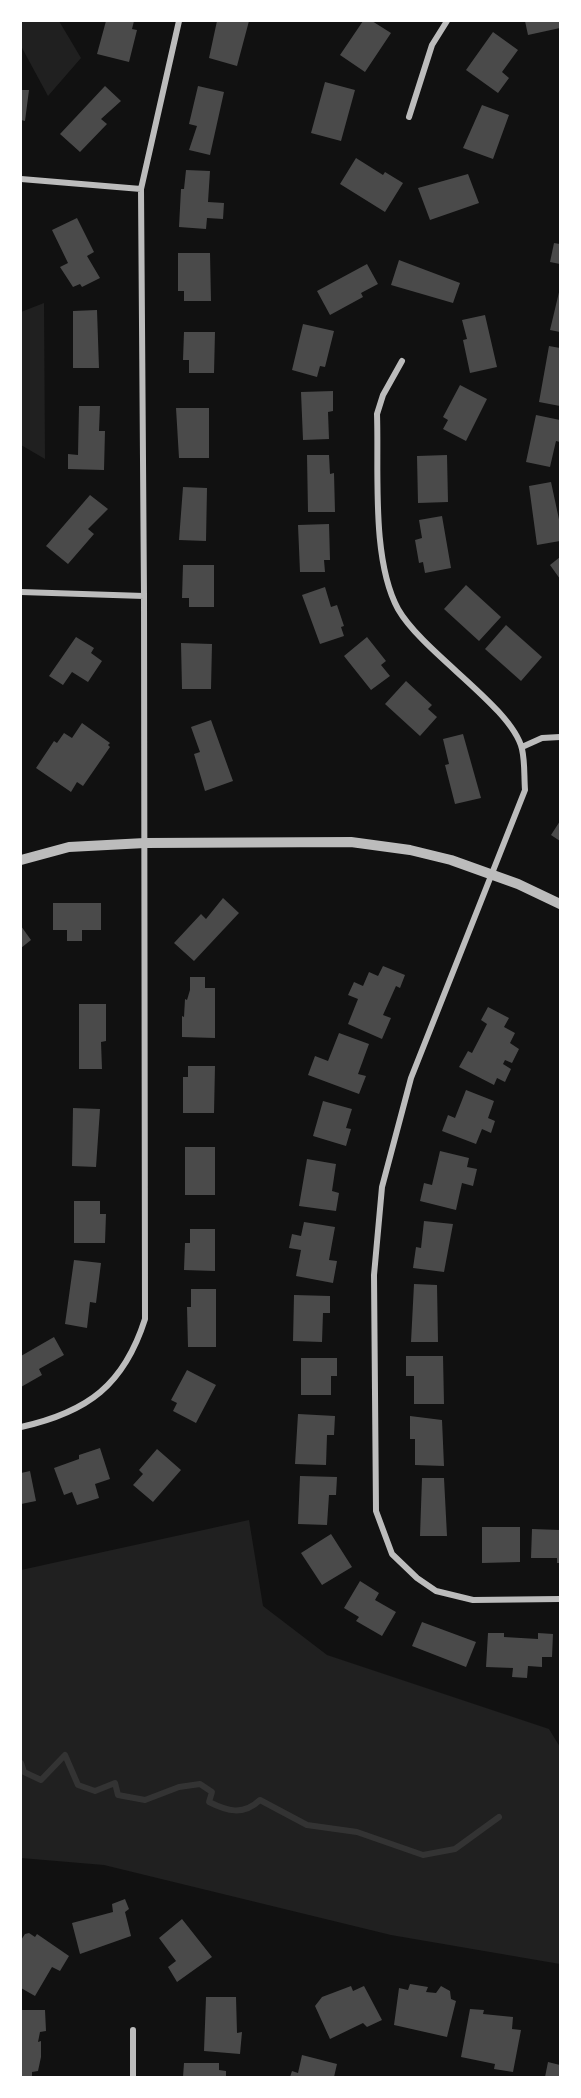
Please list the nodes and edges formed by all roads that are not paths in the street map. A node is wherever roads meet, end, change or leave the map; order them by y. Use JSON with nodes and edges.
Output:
{"nodes":[{"id":1,"x":179,"y":21,"type":"edge"},
{"id":2,"x":447,"y":21,"type":"edge"},
{"id":3,"x":410,"y":117,"type":"dead end"},
{"id":4,"x":21,"y":179,"type":"edge"},
{"id":5,"x":141,"y":189,"type":"junction"},
{"id":6,"x":402,"y":361,"type":"dead end"},
{"id":7,"x":21,"y":592,"type":"edge"},
{"id":8,"x":144,"y":596,"type":"junction"},
{"id":9,"x":560,"y":737,"type":"edge"},
{"id":10,"x":522,"y":747,"type":"junction"},
{"id":11,"x":145,"y":843,"type":"junction"},
{"id":12,"x":21,"y":860,"type":"edge"},
{"id":13,"x":494,"y":874,"type":"junction"},
{"id":14,"x":560,"y":904,"type":"edge"},
{"id":15,"x":21,"y":1428,"type":"edge"},
{"id":16,"x":560,"y":1599,"type":"edge"},
{"id":17,"x":133,"y":2030,"type":"dead end"},
{"id":18,"x":133,"y":2077,"type":"edge"}],
"edges":[{"from":1,"to":5,"type":"street"},
{"from":2,"to":3,"type":"street"},
{"from":4,"to":5,"type":"street"},
{"from":5,"to":8,"type":"street"},
{"from":6,"to":10,"type":"street"},
{"from":7,"to":8,"type":"street"},
{"from":8,"to":11,"type":"street"},
{"from":9,"to":10,"type":"street"},
{"from":10,"to":13,"type":"street"},
{"from":11,"to":12,"type":"street"},
{"from":11,"to":13,"type":"street"},
{"from":11,"to":15,"type":"street"},
{"from":13,"to":14,"type":"street"},
{"from":13,"to":16,"type":"street"},
{"from":17,"to":18,"type":"street"}]}
